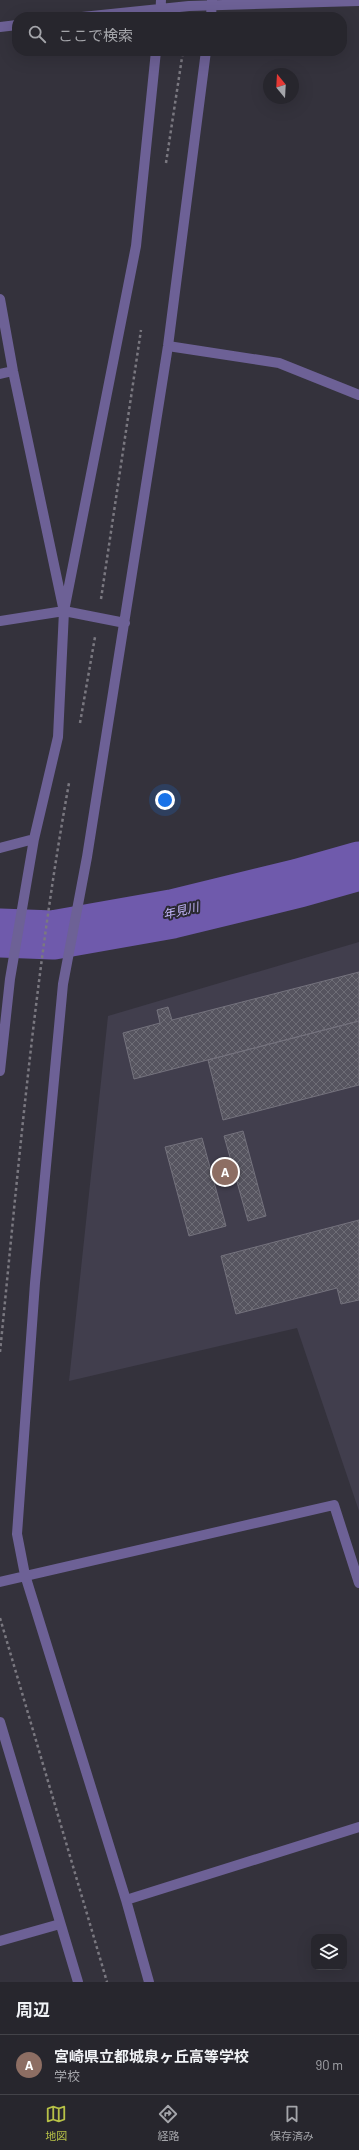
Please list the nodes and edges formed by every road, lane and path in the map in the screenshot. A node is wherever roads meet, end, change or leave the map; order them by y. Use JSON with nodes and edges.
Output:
{"nodes":[{"id":1,"x":359,"y":1,"type":"edge"},
{"id":2,"x":212,"y":2,"type":"edge"},
{"id":3,"x":160,"y":8,"type":"edge"},
{"id":4,"x":125,"y":12,"type":"edge"},
{"id":5,"x":211,"y":12,"type":"edge"},
{"id":6,"x":12,"y":26,"type":"edge"},
{"id":7,"x":0,"y":27,"type":"edge"},
{"id":8,"x":155,"y":56,"type":"edge"},
{"id":9,"x":182,"y":56,"type":"edge"},
{"id":10,"x":205,"y":56,"type":"edge"},
{"id":11,"x":165,"y":170,"type":"dead end"},
{"id":12,"x":0,"y":300,"type":"edge"},
{"id":13,"x":142,"y":328,"type":"dead end"},
{"id":14,"x":168,"y":346,"type":"junction"},
{"id":15,"x":13,"y":371,"type":"junction"},
{"id":16,"x":0,"y":374,"type":"edge"},
{"id":17,"x":359,"y":395,"type":"edge"},
{"id":18,"x":64,"y":611,"type":"junction"},
{"id":19,"x":99,"y":618,"type":"junction"},
{"id":20,"x":0,"y":621,"type":"edge"},
{"id":21,"x":125,"y":623,"type":"junction"},
{"id":22,"x":80,"y":725,"type":"dead end"},
{"id":23,"x":70,"y":778,"type":"dead end"},
{"id":24,"x":34,"y":839,"type":"junction"},
{"id":25,"x":0,"y":848,"type":"edge"},
{"id":26,"x":5,"y":978,"type":"edge"},
{"id":27,"x":0,"y":1071,"type":"edge"},
{"id":28,"x":0,"y":1352,"type":"edge"},
{"id":29,"x":25,"y":1575,"type":"junction"},
{"id":30,"x":0,"y":1582,"type":"edge"},
{"id":31,"x":359,"y":1583,"type":"edge"},
{"id":32,"x":0,"y":1618,"type":"edge"},
{"id":33,"x":0,"y":1722,"type":"edge"},
{"id":34,"x":359,"y":1827,"type":"edge"},
{"id":35,"x":126,"y":1900,"type":"junction"},
{"id":36,"x":60,"y":1924,"type":"junction"},
{"id":37,"x":0,"y":1941,"type":"edge"},
{"id":38,"x":78,"y":1982,"type":"edge"},
{"id":39,"x":107,"y":1982,"type":"edge"},
{"id":40,"x":149,"y":1982,"type":"edge"}],
"edges":[{"from":1,"to":2,"type":"street"},
{"from":2,"to":3,"type":"street"},
{"from":2,"to":5,"type":"street"},
{"from":3,"to":4,"type":"street"},
{"from":6,"to":7,"type":"street"},
{"from":8,"to":18,"type":"street"},
{"from":9,"to":11,"type":"path"},
{"from":10,"to":14,"type":"street"},
{"from":12,"to":15,"type":"street"},
{"from":13,"to":19,"type":"path"},
{"from":14,"to":17,"type":"street"},
{"from":14,"to":21,"type":"street"},
{"from":15,"to":16,"type":"street"},
{"from":15,"to":18,"type":"street"},
{"from":18,"to":19,"type":"street"},
{"from":18,"to":20,"type":"street"},
{"from":18,"to":24,"type":"street"},
{"from":19,"to":21,"type":"street"},
{"from":19,"to":22,"type":"path"},
{"from":21,"to":29,"type":"street"},
{"from":23,"to":28,"type":"path"},
{"from":24,"to":25,"type":"street"},
{"from":24,"to":26,"type":"street"},
{"from":26,"to":27,"type":"street"},
{"from":29,"to":30,"type":"street"},
{"from":29,"to":31,"type":"street"},
{"from":29,"to":35,"type":"street"},
{"from":32,"to":39,"type":"path"},
{"from":33,"to":36,"type":"street"},
{"from":34,"to":35,"type":"street"},
{"from":35,"to":40,"type":"street"},
{"from":36,"to":37,"type":"street"},
{"from":36,"to":38,"type":"street"}]}
